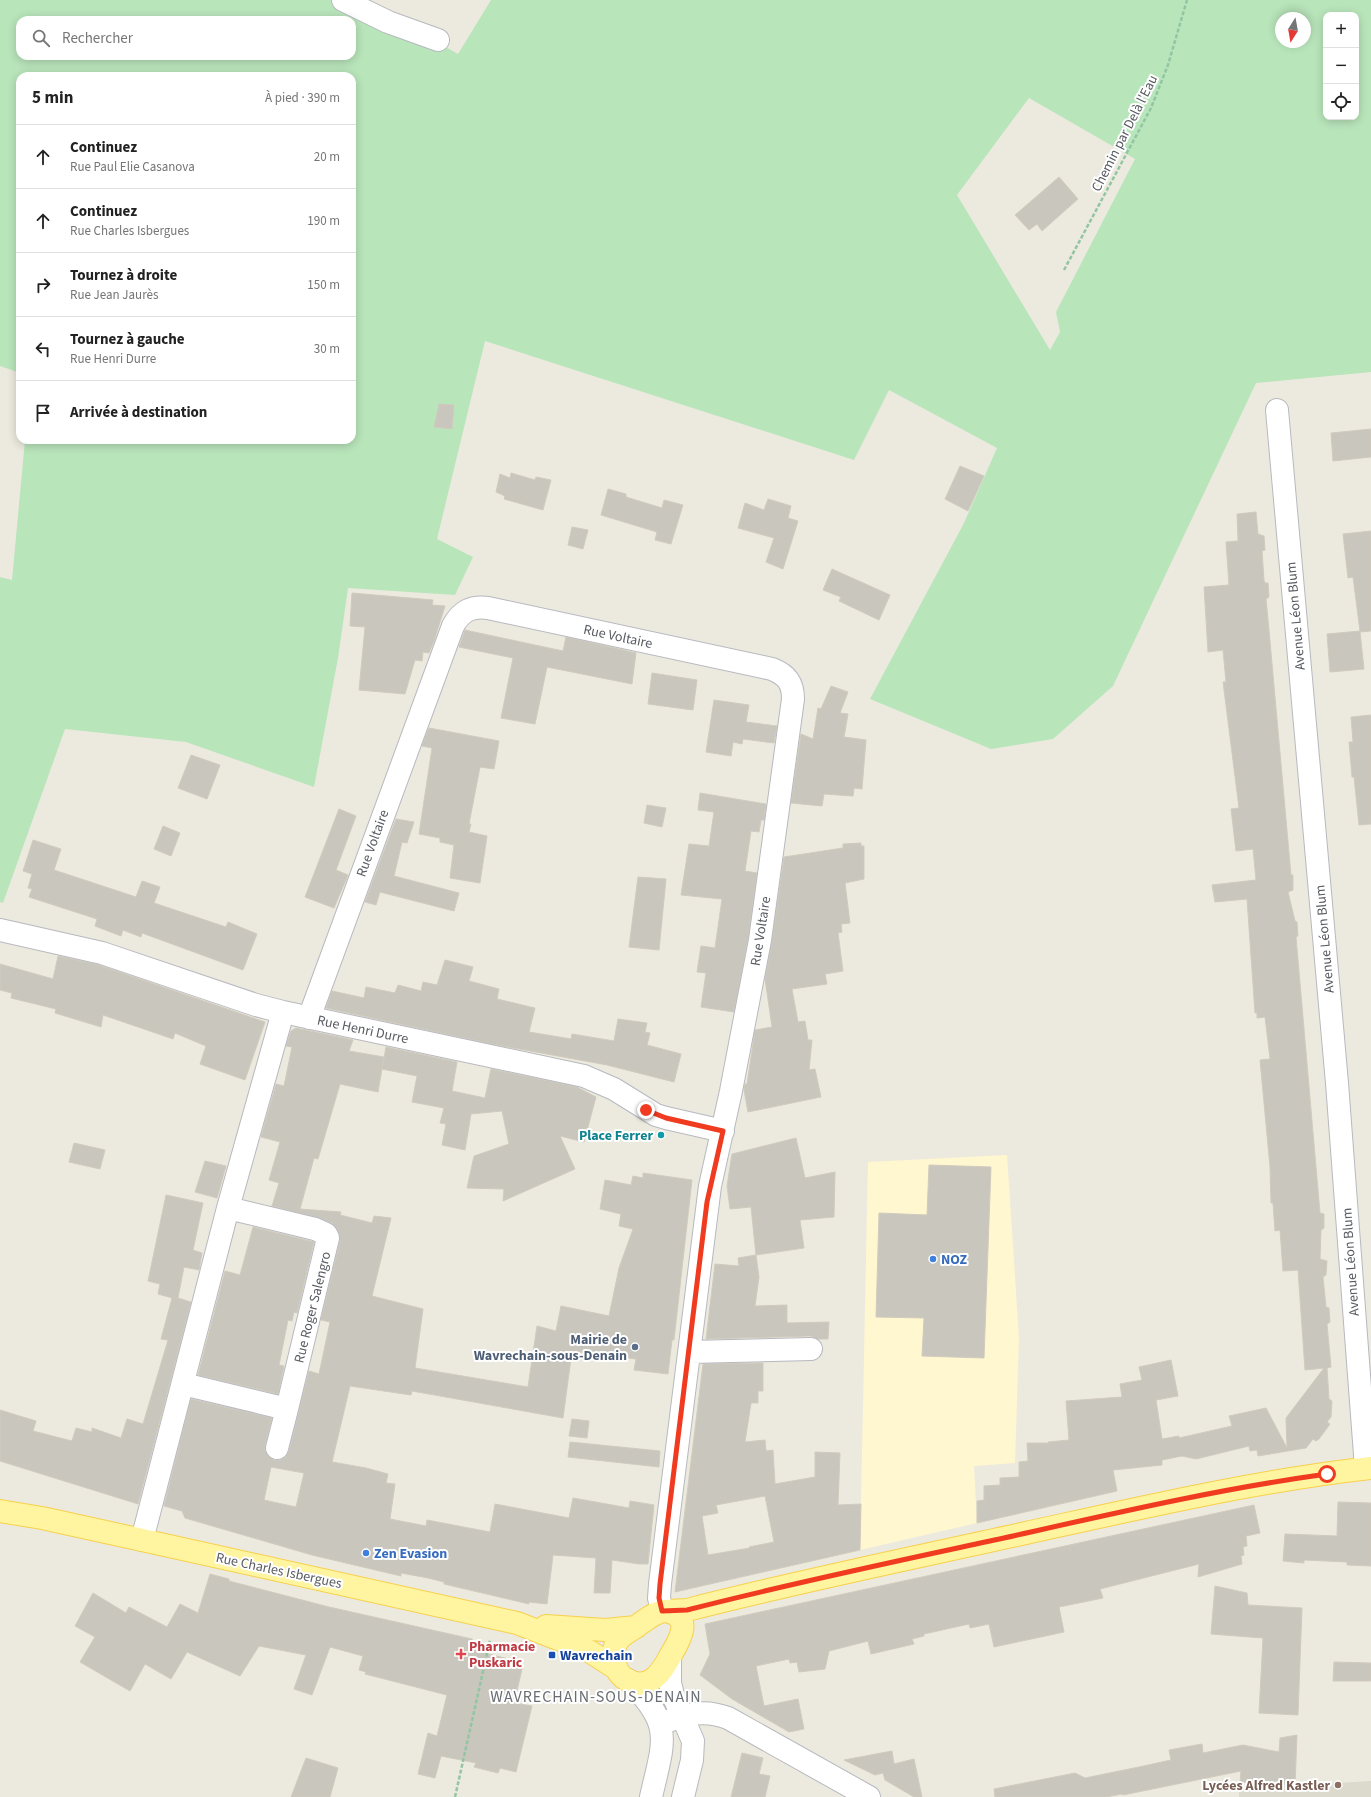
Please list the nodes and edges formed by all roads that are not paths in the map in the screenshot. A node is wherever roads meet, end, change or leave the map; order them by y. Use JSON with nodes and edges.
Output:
{"nodes":[{"id":1,"x":343,"y":0,"type":"edge"},
{"id":2,"x":438,"y":40,"type":"dead end"},
{"id":3,"x":1276,"y":410,"type":"dead end"},
{"id":4,"x":0,"y":930,"type":"edge"},
{"id":5,"x":283,"y":1012,"type":"junction"},
{"id":6,"x":309,"y":1018,"type":"junction"},
{"id":7,"x":723,"y":1131,"type":"junction"},
{"id":8,"x":228,"y":1208,"type":"junction"},
{"id":9,"x":812,"y":1349,"type":"dead end"},
{"id":10,"x":690,"y":1352,"type":"junction"},
{"id":11,"x":183,"y":1384,"type":"junction"},
{"id":12,"x":287,"y":1409,"type":"junction"},
{"id":13,"x":277,"y":1448,"type":"dead end"},
{"id":14,"x":1369,"y":1468,"type":"edge"},
{"id":15,"x":0,"y":1502,"type":"edge"},
{"id":16,"x":0,"y":1512,"type":"edge"},
{"id":17,"x":42,"y":1518,"type":"junction"},
{"id":18,"x":142,"y":1540,"type":"junction"},
{"id":19,"x":707,"y":1605,"type":"junction"},
{"id":20,"x":665,"y":1611,"type":"junction"},
{"id":21,"x":516,"y":1623,"type":"junction"},
{"id":22,"x":636,"y":1627,"type":"junction"},
{"id":23,"x":682,"y":1635,"type":"junction"},
{"id":24,"x":670,"y":1657,"type":"junction"},
{"id":25,"x":622,"y":1675,"type":"junction"},
{"id":26,"x":682,"y":1716,"type":"junction"},
{"id":27,"x":660,"y":1724,"type":"junction"},
{"id":28,"x":651,"y":1797,"type":"edge"},
{"id":29,"x":683,"y":1797,"type":"edge"},
{"id":30,"x":869,"y":1797,"type":"edge"}],
"edges":[{"from":1,"to":2,"type":"street"},
{"from":3,"to":14,"type":"street","name":"Avenue Léon Blum"},
{"from":4,"to":5,"type":"street","name":"Rue Henri Durre"},
{"from":5,"to":6,"type":"street","name":"Rue Henri Durre"},
{"from":5,"to":8,"type":"street"},
{"from":6,"to":7,"type":"street","name":"Rue Henri Durre"},
{"from":6,"to":7,"type":"street","name":"Rue Voltaire"},
{"from":7,"to":10,"type":"street","name":"Rue Voltaire"},
{"from":8,"to":11,"type":"street"},
{"from":8,"to":12,"type":"street","name":"Rue Roger Salengro"},
{"from":9,"to":10,"type":"street"},
{"from":10,"to":20,"type":"street","name":"Rue Voltaire"},
{"from":11,"to":12,"type":"street"},
{"from":11,"to":18,"type":"street"},
{"from":12,"to":13,"type":"street","name":"Rue Roger Salengro"},
{"from":14,"to":19,"type":"main road"},
{"from":15,"to":17,"type":"main road","name":"Rue Charles Isbergues"},
{"from":16,"to":17,"type":"main road","name":"Rue Charles Isbergues"},
{"from":17,"to":18,"type":"main road","name":"Rue Charles Isbergues"},
{"from":18,"to":21,"type":"main road","name":"Rue Charles Isbergues"},
{"from":19,"to":20,"type":"main road"},
{"from":19,"to":23,"type":"main road"},
{"from":20,"to":22,"type":"main road"},
{"from":20,"to":23,"type":"main road"},
{"from":21,"to":22,"type":"main road","name":"Rue Charles Isbergues"},
{"from":21,"to":25,"type":"main road","name":"Rue Charles Isbergues"},
{"from":22,"to":25,"type":"main road"},
{"from":23,"to":24,"type":"main road"},
{"from":24,"to":25,"type":"main road"},
{"from":24,"to":26,"type":"street"},
{"from":25,"to":27,"type":"street"},
{"from":26,"to":27,"type":"street"},
{"from":26,"to":29,"type":"street"},
{"from":26,"to":30,"type":"street"},
{"from":27,"to":28,"type":"street"}]}
